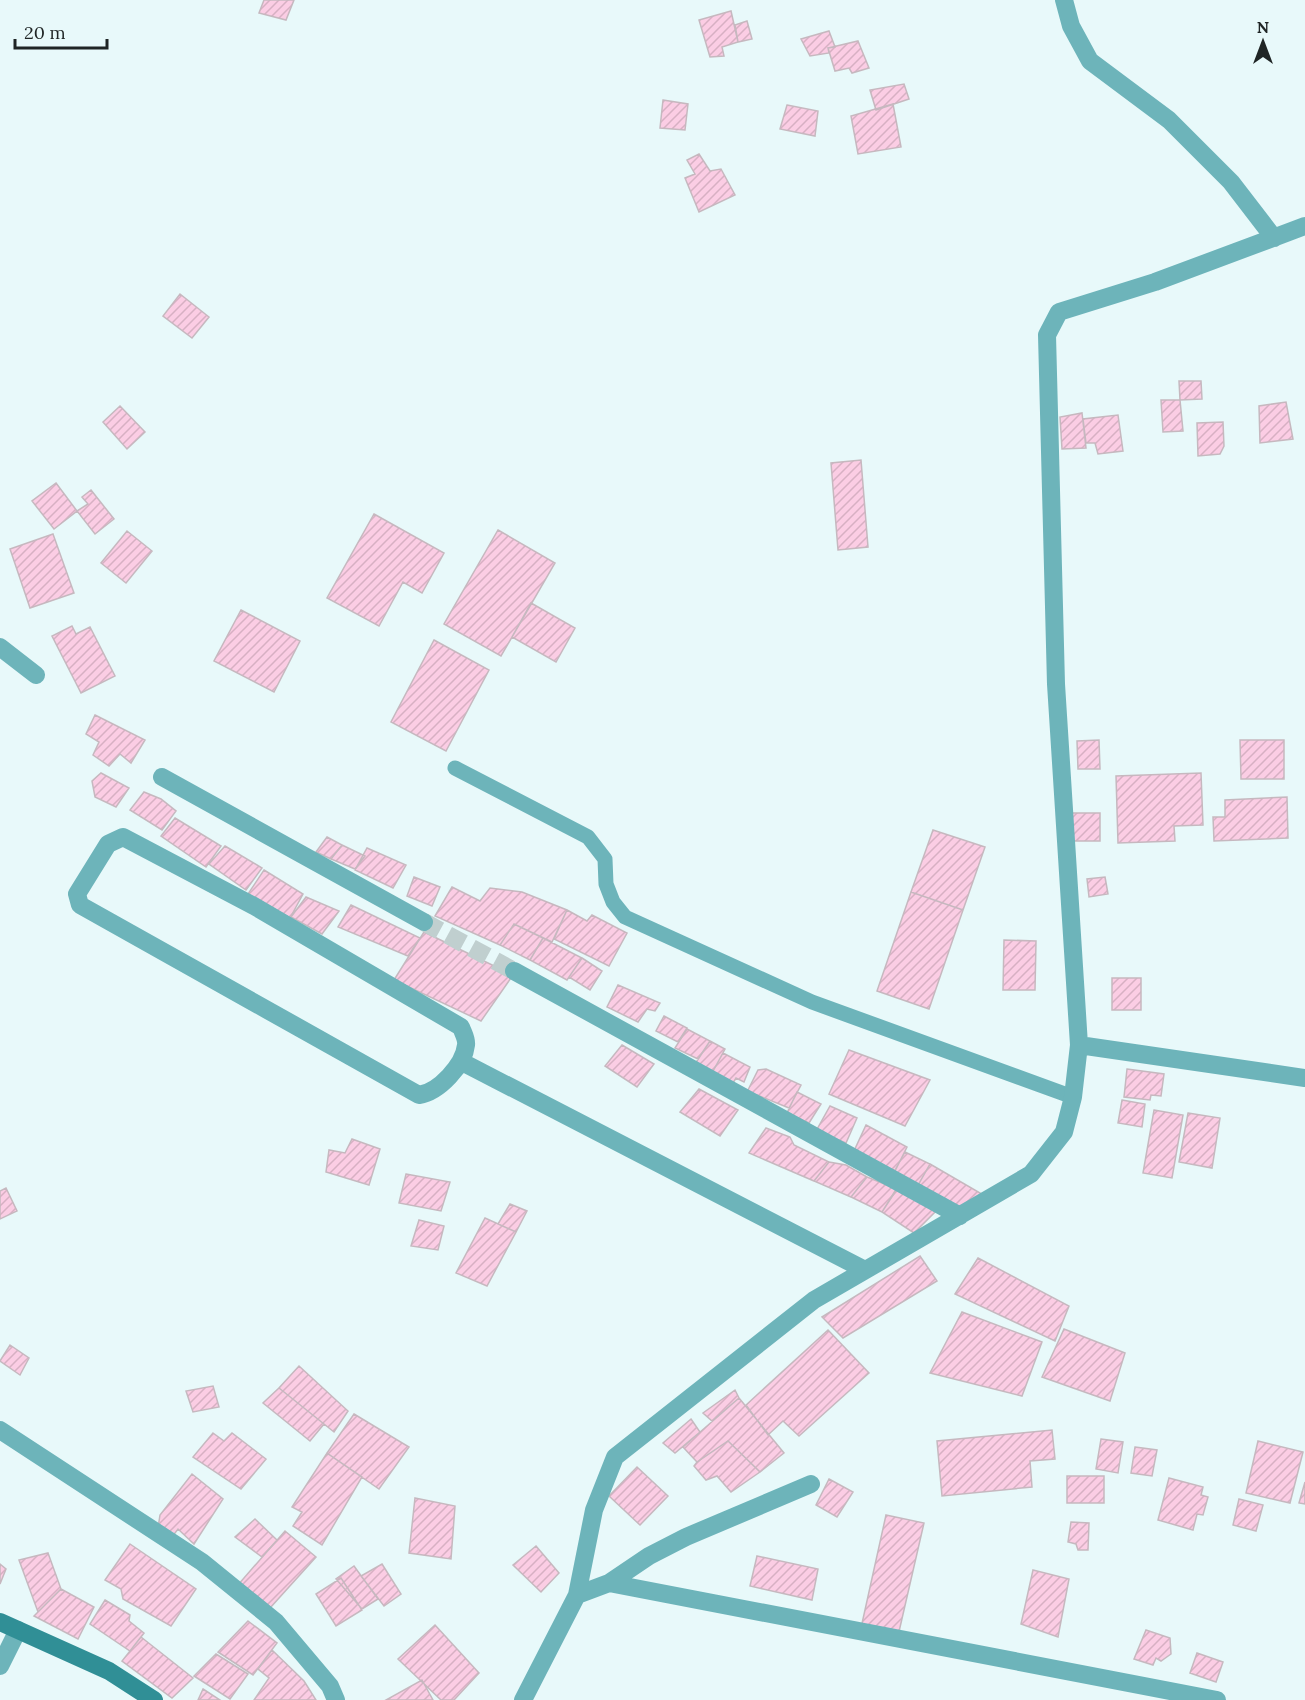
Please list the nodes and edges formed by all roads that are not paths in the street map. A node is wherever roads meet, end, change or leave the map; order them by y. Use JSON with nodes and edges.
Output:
{"nodes":[{"id":1,"x":1064,"y":0,"type":"edge"},
{"id":2,"x":1305,"y":226,"type":"edge"},
{"id":3,"x":1274,"y":237,"type":"junction"},
{"id":4,"x":0,"y":647,"type":"edge"},
{"id":5,"x":36,"y":675,"type":"dead end"},
{"id":6,"x":455,"y":768,"type":"dead end"},
{"id":7,"x":162,"y":777,"type":"dead end"},
{"id":8,"x":424,"y":922,"type":"tunnel mouth"},
{"id":9,"x":514,"y":971,"type":"tunnel mouth"},
{"id":10,"x":1079,"y":1045,"type":"junction"},
{"id":11,"x":462,"y":1062,"type":"junction"},
{"id":12,"x":1305,"y":1078,"type":"edge"},
{"id":13,"x":1073,"y":1097,"type":"junction"},
{"id":14,"x":960,"y":1216,"type":"junction"},
{"id":15,"x":865,"y":1270,"type":"junction"},
{"id":16,"x":0,"y":1430,"type":"edge"},
{"id":17,"x":811,"y":1484,"type":"dead end"},
{"id":18,"x":609,"y":1583,"type":"junction"},
{"id":19,"x":577,"y":1595,"type":"junction"},
{"id":20,"x":0,"y":1622,"type":"edge"},
{"id":21,"x":18,"y":1630,"type":"junction"},
{"id":22,"x":0,"y":1666,"type":"edge"},
{"id":23,"x":154,"y":1700,"type":"edge"},
{"id":24,"x":336,"y":1700,"type":"edge"},
{"id":25,"x":523,"y":1700,"type":"edge"},
{"id":26,"x":1217,"y":1700,"type":"edge"}],
"edges":[{"from":1,"to":3,"type":"street"},
{"from":2,"to":3,"type":"street"},
{"from":3,"to":10,"type":"street"},
{"from":4,"to":5,"type":"street"},
{"from":6,"to":13,"type":"lane"},
{"from":7,"to":8,"type":"street"},
{"from":9,"to":14,"type":"street"},
{"from":10,"to":12,"type":"street"},
{"from":10,"to":13,"type":"street"},
{"from":11,"to":11,"type":"street"},
{"from":11,"to":15,"type":"street"},
{"from":13,"to":14,"type":"street"},
{"from":14,"to":15,"type":"street"},
{"from":15,"to":19,"type":"street"},
{"from":16,"to":24,"type":"street"},
{"from":17,"to":18,"type":"street"},
{"from":18,"to":19,"type":"street"},
{"from":18,"to":26,"type":"street"},
{"from":19,"to":25,"type":"street"},
{"from":20,"to":21,"type":"street"},
{"from":21,"to":22,"type":"street"},
{"from":21,"to":23,"type":"street"}]}
